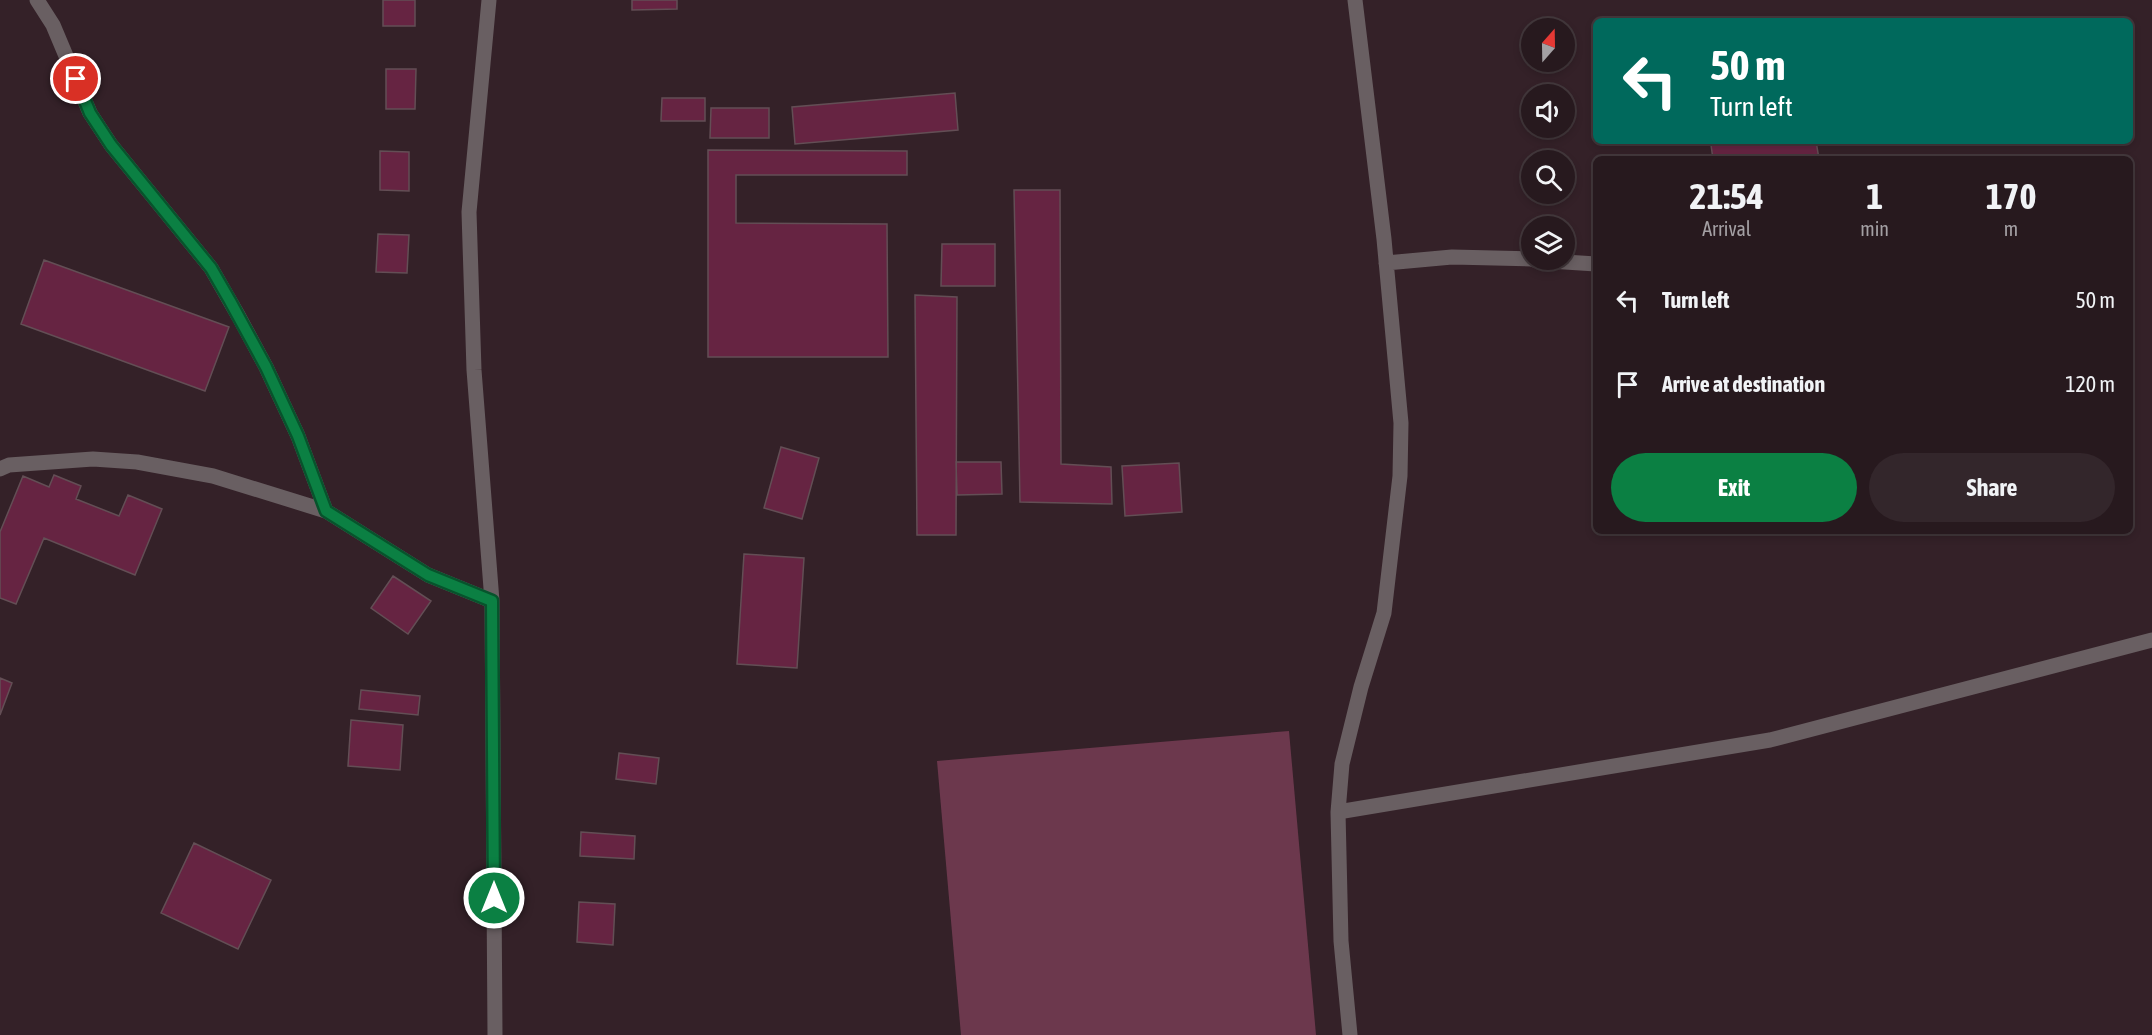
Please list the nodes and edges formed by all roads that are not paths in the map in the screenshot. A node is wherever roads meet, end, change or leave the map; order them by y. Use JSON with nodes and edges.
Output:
{"nodes":[{"id":1,"x":37,"y":0,"type":"edge"},
{"id":2,"x":489,"y":0,"type":"edge"},
{"id":3,"x":1355,"y":0,"type":"edge"},
{"id":4,"x":1521,"y":259,"type":"edge"},
{"id":5,"x":1575,"y":262,"type":"edge"},
{"id":6,"x":1386,"y":263,"type":"junction"},
{"id":7,"x":1593,"y":264,"type":"edge"},
{"id":8,"x":0,"y":469,"type":"edge"},
{"id":9,"x":326,"y":511,"type":"junction"},
{"id":10,"x":492,"y":601,"type":"junction"},
{"id":11,"x":2152,"y":640,"type":"edge"},
{"id":12,"x":1338,"y":812,"type":"junction"},
{"id":13,"x":495,"y":1035,"type":"edge"},
{"id":14,"x":1350,"y":1035,"type":"edge"}],
"edges":[{"from":1,"to":9,"type":"street"},
{"from":2,"to":10,"type":"street"},
{"from":3,"to":6,"type":"street"},
{"from":4,"to":6,"type":"street"},
{"from":5,"to":7,"type":"street"},
{"from":6,"to":12,"type":"street"},
{"from":8,"to":9,"type":"street"},
{"from":9,"to":10,"type":"street"},
{"from":10,"to":13,"type":"street"},
{"from":11,"to":12,"type":"street"},
{"from":12,"to":14,"type":"street"}]}
